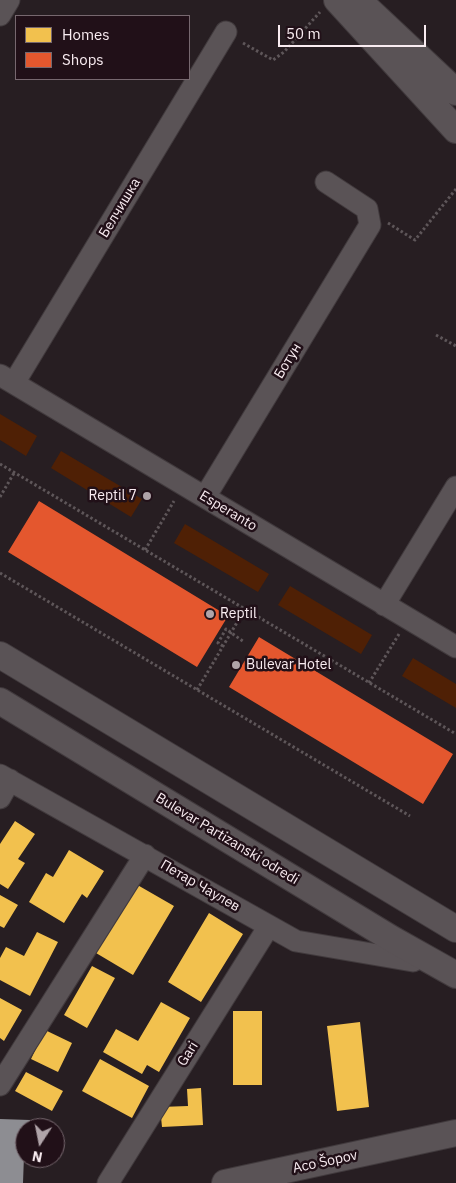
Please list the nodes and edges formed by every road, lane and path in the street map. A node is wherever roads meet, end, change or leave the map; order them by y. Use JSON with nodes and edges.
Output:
{"nodes":[{"id":1,"x":9,"y":0,"type":"edge"},
{"id":2,"x":358,"y":0,"type":"edge"},
{"id":3,"x":332,"y":3,"type":"edge"},
{"id":4,"x":0,"y":15,"type":"edge"},
{"id":5,"x":226,"y":32,"type":"joint"},
{"id":6,"x":456,"y":92,"type":"edge"},
{"id":7,"x":456,"y":130,"type":"edge"},
{"id":8,"x":326,"y":182,"type":"dead end"},
{"id":9,"x":456,"y":189,"type":"edge"},
{"id":10,"x":369,"y":217,"type":"junction"},
{"id":11,"x":436,"y":335,"type":"dead end"},
{"id":12,"x":456,"y":346,"type":"edge"},
{"id":13,"x":7,"y":379,"type":"edge"},
{"id":14,"x":0,"y":464,"type":"edge"},
{"id":15,"x":14,"y":473,"type":"junction"},
{"id":16,"x":184,"y":485,"type":"junction"},
{"id":17,"x":456,"y":487,"type":"edge"},
{"id":18,"x":0,"y":497,"type":"edge"},
{"id":19,"x":206,"y":497,"type":"junction"},
{"id":20,"x":145,"y":550,"type":"junction"},
{"id":21,"x":0,"y":573,"type":"edge"},
{"id":22,"x":384,"y":605,"type":"junction"},
{"id":23,"x":245,"y":609,"type":"junction"},
{"id":24,"x":408,"y":619,"type":"junction"},
{"id":25,"x":244,"y":642,"type":"dead end"},
{"id":26,"x":223,"y":646,"type":"junction"},
{"id":27,"x":456,"y":647,"type":"edge"},
{"id":28,"x":0,"y":656,"type":"edge"},
{"id":29,"x":369,"y":683,"type":"junction"},
{"id":30,"x":197,"y":690,"type":"junction"},
{"id":31,"x":0,"y":701,"type":"edge"},
{"id":32,"x":456,"y":734,"type":"edge"},
{"id":33,"x":3,"y":784,"type":"edge"},
{"id":34,"x":410,"y":816,"type":"dead end"},
{"id":35,"x":145,"y":855,"type":"junction"},
{"id":36,"x":269,"y":926,"type":"junction"},
{"id":37,"x":456,"y":929,"type":"edge"},
{"id":38,"x":392,"y":939,"type":"junction"},
{"id":39,"x":413,"y":961,"type":"junction"},
{"id":40,"x":456,"y":975,"type":"edge"},
{"id":41,"x":456,"y":990,"type":"edge"},
{"id":42,"x":0,"y":1085,"type":"edge"},
{"id":43,"x":456,"y":1117,"type":"edge"},
{"id":44,"x":456,"y":1133,"type":"edge"},
{"id":45,"x":456,"y":1145,"type":"edge"},
{"id":46,"x":396,"y":1148,"type":"junction"},
{"id":47,"x":108,"y":1183,"type":"edge"},
{"id":48,"x":225,"y":1183,"type":"edge"}],
"edges":[{"from":1,"to":4,"type":"street"},
{"from":2,"to":6,"type":"street"},
{"from":3,"to":5,"type":"path"},
{"from":3,"to":7,"type":"street"},
{"from":5,"to":13,"type":"street","name":"Белчишка"},
{"from":8,"to":10,"type":"street"},
{"from":9,"to":10,"type":"path"},
{"from":10,"to":19,"type":"street","name":"Ботун"},
{"from":11,"to":12,"type":"path"},
{"from":13,"to":16,"type":"street","name":"Esperanto"},
{"from":14,"to":15,"type":"path"},
{"from":15,"to":18,"type":"path"},
{"from":15,"to":20,"type":"path"},
{"from":16,"to":19,"type":"street","name":"Esperanto"},
{"from":16,"to":20,"type":"path"},
{"from":17,"to":22,"type":"street"},
{"from":19,"to":22,"type":"street","name":"Esperanto"},
{"from":20,"to":23,"type":"path"},
{"from":21,"to":30,"type":"path"},
{"from":22,"to":24,"type":"street","name":"Esperanto"},
{"from":23,"to":26,"type":"path"},
{"from":23,"to":29,"type":"path"},
{"from":24,"to":27,"type":"street","name":"Esperanto"},
{"from":24,"to":29,"type":"path"},
{"from":25,"to":26,"type":"path"},
{"from":26,"to":30,"type":"path"},
{"from":28,"to":37,"type":"street"},
{"from":29,"to":32,"type":"path"},
{"from":30,"to":34,"type":"path"},
{"from":31,"to":38,"type":"street","name":"Bulevar Partizanski odredi"},
{"from":33,"to":35,"type":"street","name":"Петар Чаулев"},
{"from":35,"to":36,"type":"street","name":"Петар Чаулев"},
{"from":35,"to":42,"type":"street"},
{"from":36,"to":39,"type":"street","name":"Петар Чаулев"},
{"from":36,"to":47,"type":"street","name":"Gari"},
{"from":38,"to":39,"type":"street"},
{"from":38,"to":40,"type":"street","name":"Bulevar Partizanski odredi"},
{"from":39,"to":41,"type":"street"},
{"from":43,"to":46,"type":"street"},
{"from":44,"to":46,"type":"street","name":"Aco Šopov"},
{"from":45,"to":46,"type":"street","name":"Aco Šopov"},
{"from":46,"to":48,"type":"street","name":"Aco Šopov"}]}
